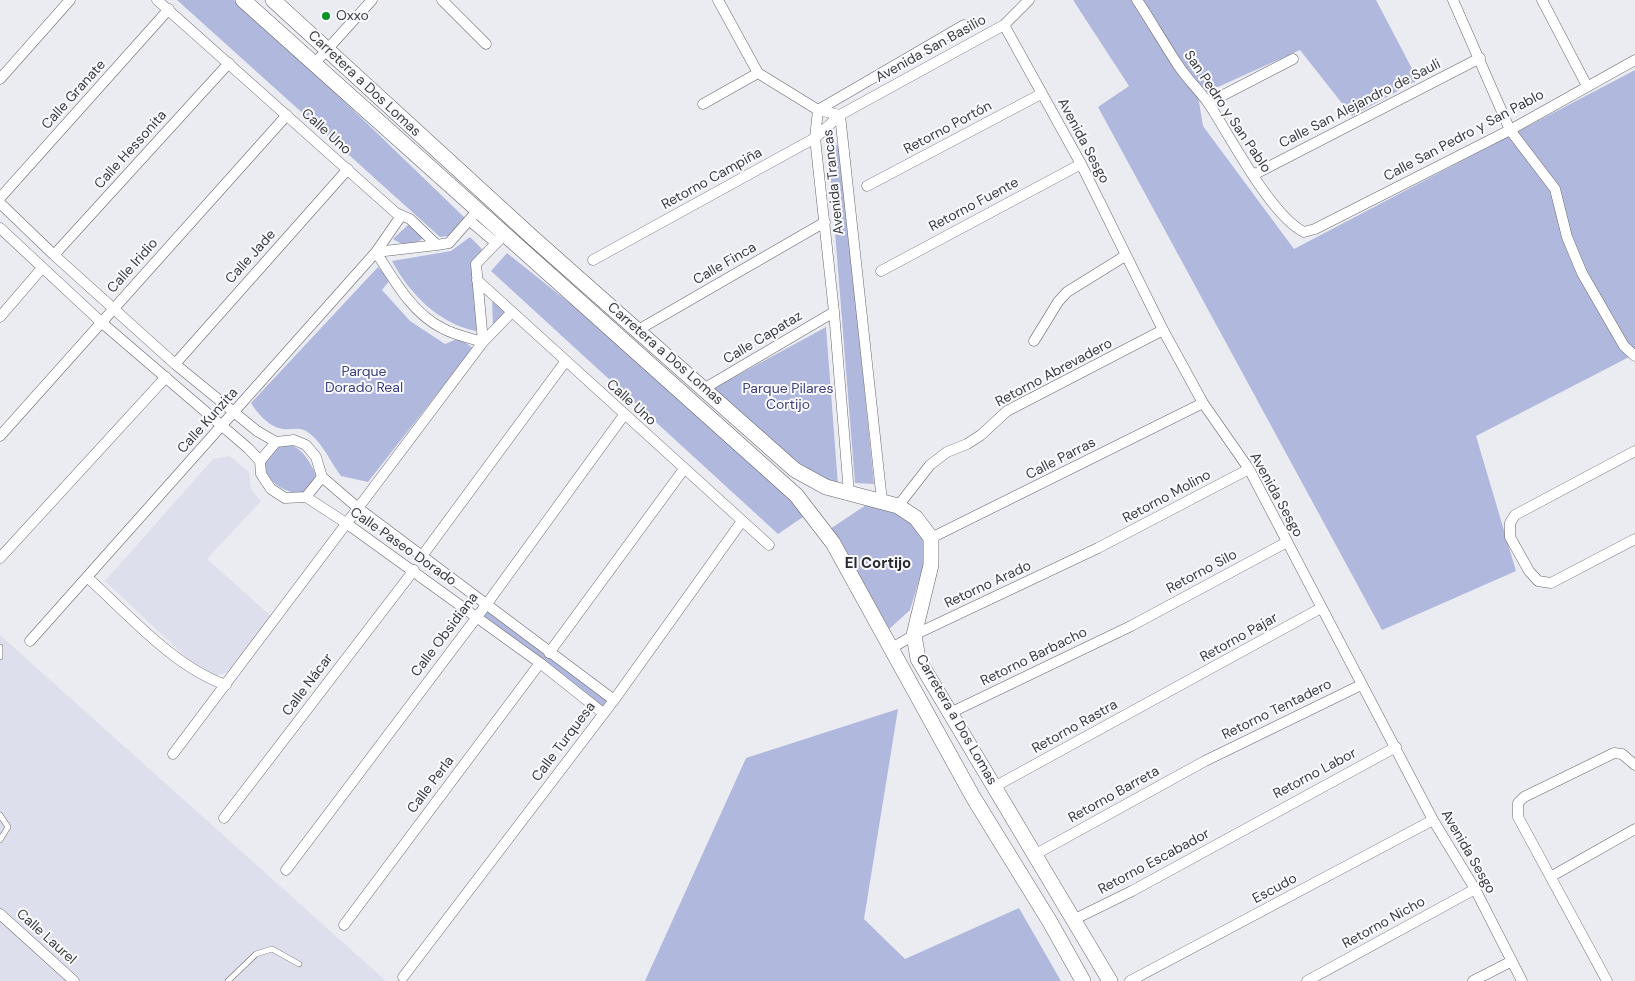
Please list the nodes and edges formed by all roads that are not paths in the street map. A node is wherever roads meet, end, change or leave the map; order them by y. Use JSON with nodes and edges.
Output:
{"nodes":[{"id":1,"x":70,"y":0,"type":"edge"},
{"id":2,"x":157,"y":0,"type":"edge"},
{"id":3,"x":243,"y":0,"type":"edge"},
{"id":4,"x":273,"y":0,"type":"edge"},
{"id":5,"x":372,"y":0,"type":"edge"},
{"id":6,"x":442,"y":0,"type":"edge"},
{"id":7,"x":718,"y":0,"type":"edge"},
{"id":8,"x":1029,"y":0,"type":"edge"},
{"id":9,"x":1137,"y":0,"type":"edge"},
{"id":10,"x":1452,"y":0,"type":"edge"},
{"id":11,"x":1542,"y":0,"type":"edge"},
{"id":12,"x":168,"y":10,"type":"junction"},
{"id":13,"x":964,"y":25,"type":"dead end"},
{"id":14,"x":1004,"y":25,"type":"junction"},
{"id":15,"x":486,"y":44,"type":"dead end"},
{"id":16,"x":326,"y":50,"type":"junction"},
{"id":17,"x":1480,"y":58,"type":"junction"},
{"id":18,"x":1294,"y":59,"type":"dead end"},
{"id":19,"x":1635,"y":60,"type":"edge"},
{"id":20,"x":229,"y":63,"type":"junction"},
{"id":21,"x":314,"y":64,"type":"junction"},
{"id":22,"x":758,"y":73,"type":"junction"},
{"id":23,"x":0,"y":79,"type":"edge"},
{"id":24,"x":1587,"y":86,"type":"junction"},
{"id":25,"x":1042,"y":94,"type":"junction"},
{"id":26,"x":1208,"y":103,"type":"junction"},
{"id":27,"x":702,"y":104,"type":"dead end"},
{"id":28,"x":818,"y":110,"type":"junction"},
{"id":29,"x":287,"y":115,"type":"junction"},
{"id":30,"x":840,"y":115,"type":"junction"},
{"id":31,"x":1510,"y":130,"type":"junction"},
{"id":32,"x":815,"y":138,"type":"junction"},
{"id":33,"x":1081,"y":164,"type":"junction"},
{"id":34,"x":348,"y":170,"type":"junction"},
{"id":35,"x":1252,"y":175,"type":"junction"},
{"id":36,"x":867,"y":186,"type":"dead end"},
{"id":37,"x":0,"y":198,"type":"edge"},
{"id":38,"x":0,"y":203,"type":"edge"},
{"id":39,"x":401,"y":216,"type":"junction"},
{"id":40,"x":474,"y":216,"type":"junction"},
{"id":41,"x":825,"y":222,"type":"junction"},
{"id":42,"x":0,"y":228,"type":"edge"},
{"id":43,"x":1304,"y":232,"type":"joint"},
{"id":44,"x":500,"y":239,"type":"junction"},
{"id":45,"x":437,"y":245,"type":"junction"},
{"id":46,"x":376,"y":252,"type":"junction"},
{"id":47,"x":54,"y":255,"type":"junction"},
{"id":48,"x":1126,"y":256,"type":"junction"},
{"id":49,"x":593,"y":260,"type":"dead end"},
{"id":50,"x":565,"y":267,"type":"junction"},
{"id":51,"x":42,"y":268,"type":"junction"},
{"id":52,"x":881,"y":271,"type":"dead end"},
{"id":53,"x":555,"y":278,"type":"junction"},
{"id":54,"x":477,"y":280,"type":"junction"},
{"id":55,"x":114,"y":308,"type":"junction"},
{"id":56,"x":834,"y":312,"type":"junction"},
{"id":57,"x":511,"y":313,"type":"junction"},
{"id":58,"x":0,"y":316,"type":"edge"},
{"id":59,"x":101,"y":322,"type":"junction"},
{"id":60,"x":638,"y":330,"type":"junction"},
{"id":61,"x":1163,"y":330,"type":"junction"},
{"id":62,"x":1034,"y":341,"type":"dead end"},
{"id":63,"x":483,"y":342,"type":"junction"},
{"id":64,"x":1635,"y":356,"type":"edge"},
{"id":65,"x":565,"y":362,"type":"junction"},
{"id":66,"x":175,"y":364,"type":"junction"},
{"id":67,"x":166,"y":377,"type":"junction"},
{"id":68,"x":705,"y":388,"type":"junction"},
{"id":69,"x":1203,"y":403,"type":"junction"},
{"id":70,"x":234,"y":413,"type":"junction"},
{"id":71,"x":624,"y":415,"type":"junction"},
{"id":72,"x":223,"y":426,"type":"junction"},
{"id":73,"x":0,"y":436,"type":"edge"},
{"id":74,"x":276,"y":442,"type":"junction"},
{"id":75,"x":1635,"y":451,"type":"edge"},
{"id":76,"x":260,"y":461,"type":"junction"},
{"id":77,"x":684,"y":469,"type":"junction"},
{"id":78,"x":1248,"y":470,"type":"junction"},
{"id":79,"x":322,"y":477,"type":"junction"},
{"id":80,"x":848,"y":493,"type":"junction"},
{"id":81,"x":306,"y":497,"type":"junction"},
{"id":82,"x":882,"y":501,"type":"junction"},
{"id":83,"x":898,"y":506,"type":"junction"},
{"id":84,"x":358,"y":508,"type":"junction"},
{"id":85,"x":742,"y":521,"type":"junction"},
{"id":86,"x":346,"y":523,"type":"junction"},
{"id":87,"x":931,"y":538,"type":"junction"},
{"id":88,"x":1635,"y":539,"type":"edge"},
{"id":89,"x":1286,"y":542,"type":"junction"},
{"id":90,"x":768,"y":545,"type":"dead end"},
{"id":91,"x":1098,"y":548,"type":"joint"},
{"id":92,"x":422,"y":556,"type":"junction"},
{"id":93,"x":0,"y":558,"type":"edge"},
{"id":94,"x":414,"y":570,"type":"junction"},
{"id":95,"x":87,"y":577,"type":"junction"},
{"id":96,"x":486,"y":605,"type":"junction"},
{"id":97,"x":1321,"y":608,"type":"junction"},
{"id":98,"x":477,"y":616,"type":"junction"},
{"id":99,"x":1131,"y":626,"type":"joint"},
{"id":100,"x":914,"y":635,"type":"junction"},
{"id":101,"x":30,"y":641,"type":"dead end"},
{"id":102,"x":0,"y":647,"type":"edge"},
{"id":103,"x":890,"y":649,"type":"junction"},
{"id":104,"x":549,"y":653,"type":"junction"},
{"id":105,"x":0,"y":656,"type":"edge"},
{"id":106,"x":540,"y":663,"type":"junction"},
{"id":107,"x":226,"y":685,"type":"junction"},
{"id":108,"x":1361,"y":685,"type":"junction"},
{"id":109,"x":1170,"y":691,"type":"joint"},
{"id":110,"x":614,"y":700,"type":"junction"},
{"id":111,"x":603,"y":713,"type":"junction"},
{"id":112,"x":950,"y":713,"type":"junction"},
{"id":113,"x":1396,"y":746,"type":"junction"},
{"id":114,"x":173,"y":754,"type":"dead end"},
{"id":115,"x":1206,"y":761,"type":"joint"},
{"id":116,"x":1635,"y":765,"type":"edge"},
{"id":117,"x":994,"y":787,"type":"junction"},
{"id":118,"x":0,"y":815,"type":"edge"},
{"id":119,"x":224,"y":818,"type":"dead end"},
{"id":120,"x":1433,"y":820,"type":"junction"},
{"id":121,"x":1248,"y":826,"type":"joint"},
{"id":122,"x":1635,"y":829,"type":"edge"},
{"id":123,"x":0,"y":840,"type":"edge"},
{"id":124,"x":1036,"y":854,"type":"junction"},
{"id":125,"x":286,"y":870,"type":"dead end"},
{"id":126,"x":1552,"y":876,"type":"junction"},
{"id":127,"x":1475,"y":889,"type":"junction"},
{"id":128,"x":0,"y":914,"type":"edge"},
{"id":129,"x":1073,"y":920,"type":"junction"},
{"id":130,"x":344,"y":924,"type":"dead end"},
{"id":131,"x":1512,"y":961,"type":"junction"},
{"id":132,"x":299,"y":964,"type":"dead end"},
{"id":133,"x":403,"y":977,"type":"dead end"},
{"id":134,"x":74,"y":981,"type":"edge"},
{"id":135,"x":228,"y":981,"type":"edge"},
{"id":136,"x":1083,"y":981,"type":"edge"},
{"id":137,"x":1110,"y":981,"type":"edge"},
{"id":138,"x":1130,"y":981,"type":"edge"},
{"id":139,"x":1307,"y":981,"type":"edge"},
{"id":140,"x":1473,"y":981,"type":"edge"},
{"id":141,"x":1522,"y":981,"type":"edge"},
{"id":142,"x":1607,"y":981,"type":"edge"}],
"edges":[{"from":1,"to":23,"type":"street"},
{"from":2,"to":12,"type":"street","name":"Calle Uno"},
{"from":3,"to":21,"type":"main road","name":"Carretera a Dos Lomas"},
{"from":4,"to":16,"type":"main road","name":"Carretera a Dos Lomas"},
{"from":5,"to":16,"type":"street"},
{"from":6,"to":15,"type":"street"},
{"from":7,"to":22,"type":"street"},
{"from":8,"to":14,"type":"street","name":"Avenida San Basilio"},
{"from":9,"to":26,"type":"street","name":"San Pedro y San Pablo"},
{"from":10,"to":17,"type":"street"},
{"from":11,"to":24,"type":"street"},
{"from":12,"to":20,"type":"street","name":"Calle Uno"},
{"from":12,"to":37,"type":"street","name":"Calle Granate"},
{"from":13,"to":28,"type":"street"},
{"from":14,"to":25,"type":"street","name":"Avenida Sesgo"},
{"from":14,"to":30,"type":"street","name":"Avenida San Basilio"},
{"from":16,"to":21,"type":"street"},
{"from":16,"to":50,"type":"main road","name":"Carretera a Dos Lomas"},
{"from":17,"to":31,"type":"street"},
{"from":17,"to":35,"type":"street","name":"Calle San Alejandro de Sauli"},
{"from":18,"to":26,"type":"street"},
{"from":19,"to":24,"type":"street","name":"Calle San Pedro y San Pablo"},
{"from":20,"to":29,"type":"street","name":"Calle Uno"},
{"from":20,"to":47,"type":"street","name":"Calle Hessonita"},
{"from":21,"to":40,"type":"main road","name":"Carretera a Dos Lomas"},
{"from":22,"to":27,"type":"street"},
{"from":22,"to":28,"type":"street"},
{"from":24,"to":31,"type":"street","name":"Calle San Pedro y San Pablo"},
{"from":25,"to":33,"type":"street","name":"Avenida Sesgo"},
{"from":25,"to":36,"type":"street","name":"Retorno Portón"},
{"from":26,"to":35,"type":"street","name":"San Pedro y San Pablo"},
{"from":28,"to":30,"type":"street","name":"Avenida Trancas"},
{"from":28,"to":32,"type":"street","name":"Avenida Trancas"},
{"from":29,"to":34,"type":"street","name":"Calle Uno"},
{"from":29,"to":55,"type":"street","name":"Calle Iridio"},
{"from":30,"to":32,"type":"street","name":"Retorno Campiña"},
{"from":30,"to":82,"type":"street","name":"Avenida Trancas"},
{"from":31,"to":43,"type":"street","name":"Calle San Pedro y San Pablo"},
{"from":31,"to":64,"type":"street"},
{"from":32,"to":41,"type":"street","name":"Avenida Trancas"},
{"from":32,"to":49,"type":"street","name":"Retorno Campiña"},
{"from":33,"to":48,"type":"street","name":"Avenida Sesgo"},
{"from":33,"to":52,"type":"street","name":"Retorno Fuente"},
{"from":34,"to":39,"type":"street","name":"Calle Uno"},
{"from":34,"to":66,"type":"street","name":"Calle Jade"},
{"from":35,"to":43,"type":"street","name":"San Pedro y San Pablo"},
{"from":38,"to":47,"type":"street","name":"Calle Paseo Dorado"},
{"from":39,"to":45,"type":"street","name":"Calle Uno"},
{"from":39,"to":46,"type":"street","name":"Calle Kunzita"},
{"from":40,"to":44,"type":"main road","name":"Carretera a Dos Lomas"},
{"from":40,"to":45,"type":"street"},
{"from":41,"to":56,"type":"street","name":"Avenida Trancas"},
{"from":41,"to":60,"type":"street","name":"Calle Finca"},
{"from":42,"to":51,"type":"street"},
{"from":44,"to":53,"type":"main road","name":"Carretera a Dos Lomas"},
{"from":44,"to":54,"type":"street"},
{"from":45,"to":46,"type":"street"},
{"from":46,"to":63,"type":"street"},
{"from":46,"to":70,"type":"street","name":"Calle Kunzita"},
{"from":47,"to":55,"type":"street","name":"Calle Paseo Dorado"},
{"from":48,"to":61,"type":"street","name":"Avenida Sesgo"},
{"from":48,"to":62,"type":"street"},
{"from":50,"to":53,"type":"main road"},
{"from":50,"to":60,"type":"main road","name":"Carretera a Dos Lomas"},
{"from":51,"to":58,"type":"street"},
{"from":51,"to":59,"type":"street"},
{"from":53,"to":103,"type":"main road","name":"Carretera a Dos Lomas"},
{"from":54,"to":57,"type":"street","name":"Calle Uno"},
{"from":54,"to":63,"type":"street"},
{"from":55,"to":59,"type":"street","name":"Calle Iridio"},
{"from":55,"to":66,"type":"street","name":"Calle Paseo Dorado"},
{"from":56,"to":68,"type":"street","name":"Calle Capataz"},
{"from":56,"to":80,"type":"street","name":"Avenida Trancas"},
{"from":57,"to":63,"type":"street"},
{"from":57,"to":65,"type":"street","name":"Calle Uno"},
{"from":59,"to":67,"type":"street"},
{"from":59,"to":73,"type":"street","name":"Calle Iridio"},
{"from":60,"to":68,"type":"main road","name":"Carretera a Dos Lomas"},
{"from":61,"to":69,"type":"street","name":"Avenida Sesgo"},
{"from":61,"to":83,"type":"street","name":"Retorno Abrevadero"},
{"from":63,"to":84,"type":"street"},
{"from":65,"to":71,"type":"street","name":"Calle Uno"},
{"from":65,"to":92,"type":"street"},
{"from":66,"to":70,"type":"street","name":"Calle Paseo Dorado"},
{"from":67,"to":72,"type":"street"},
{"from":67,"to":93,"type":"street"},
{"from":68,"to":80,"type":"main road","name":"Carretera a Dos Lomas"},
{"from":69,"to":78,"type":"street","name":"Avenida Sesgo"},
{"from":69,"to":87,"type":"street","name":"Calle Parras"},
{"from":70,"to":72,"type":"street","name":"Calle Kunzita"},
{"from":70,"to":74,"type":"street","name":"Calle Paseo Dorado"},
{"from":71,"to":77,"type":"street","name":"Calle Uno"},
{"from":71,"to":96,"type":"street","name":"Calle Obsidiana"},
{"from":72,"to":76,"type":"street"},
{"from":72,"to":95,"type":"street","name":"Calle Kunzita"},
{"from":74,"to":76,"type":"street"},
{"from":74,"to":79,"type":"street","name":"Calle Paseo Dorado"},
{"from":75,"to":88,"type":"street"},
{"from":76,"to":81,"type":"street"},
{"from":77,"to":85,"type":"street","name":"Calle Uno"},
{"from":77,"to":104,"type":"street"},
{"from":78,"to":89,"type":"street","name":"Avenida Sesgo"},
{"from":78,"to":91,"type":"street","name":"Retorno Molino"},
{"from":79,"to":81,"type":"street"},
{"from":79,"to":84,"type":"street","name":"Calle Paseo Dorado"},
{"from":80,"to":82,"type":"main road","name":"Carretera a Dos Lomas"},
{"from":81,"to":86,"type":"street","name":"Calle Paseo Dorado"},
{"from":82,"to":83,"type":"main road","name":"Carretera a Dos Lomas"},
{"from":83,"to":87,"type":"main road","name":"Carretera a Dos Lomas"},
{"from":84,"to":86,"type":"street"},
{"from":84,"to":92,"type":"street","name":"Calle Paseo Dorado"},
{"from":85,"to":90,"type":"street","name":"Calle Uno"},
{"from":85,"to":110,"type":"street","name":"Calle Turquesa"},
{"from":86,"to":94,"type":"street","name":"Calle Paseo Dorado"},
{"from":86,"to":107,"type":"street"},
{"from":87,"to":100,"type":"main road","name":"Carretera a Dos Lomas"},
{"from":89,"to":97,"type":"street","name":"Avenida Sesgo"},
{"from":89,"to":99,"type":"street","name":"Retorno Silo"},
{"from":91,"to":100,"type":"street","name":"Retorno Arado"},
{"from":92,"to":96,"type":"street","name":"Calle Paseo Dorado"},
{"from":94,"to":98,"type":"street","name":"Calle Paseo Dorado"},
{"from":94,"to":119,"type":"street","name":"Calle Nácar"},
{"from":95,"to":101,"type":"street","name":"Calle Kunzita"},
{"from":95,"to":107,"type":"street"},
{"from":96,"to":98,"type":"street","name":"Calle Obsidiana"},
{"from":96,"to":104,"type":"street","name":"Calle Paseo Dorado"},
{"from":97,"to":108,"type":"street","name":"Avenida Sesgo"},
{"from":97,"to":109,"type":"street","name":"Retorno Pajar"},
{"from":98,"to":106,"type":"street","name":"Calle Paseo Dorado"},
{"from":98,"to":125,"type":"street","name":"Calle Obsidiana"},
{"from":99,"to":112,"type":"street","name":"Retorno Barbacho"},
{"from":100,"to":103,"type":"street","name":"Retorno Arado"},
{"from":100,"to":112,"type":"main road","name":"Carretera a Dos Lomas"},
{"from":102,"to":105,"type":"lane"},
{"from":103,"to":136,"type":"main road","name":"Carretera a Dos Lomas"},
{"from":104,"to":110,"type":"street","name":"Calle Paseo Dorado"},
{"from":106,"to":111,"type":"street","name":"Calle Paseo Dorado"},
{"from":106,"to":130,"type":"street","name":"Calle Perla"},
{"from":107,"to":114,"type":"street"},
{"from":108,"to":113,"type":"street","name":"Avenida Sesgo"},
{"from":108,"to":115,"type":"street","name":"Retorno Tentadero"},
{"from":109,"to":117,"type":"street","name":"Retorno Rastra"},
{"from":110,"to":111,"type":"street","name":"Calle Turquesa"},
{"from":111,"to":133,"type":"street","name":"Calle Turquesa"},
{"from":112,"to":117,"type":"main road","name":"Carretera a Dos Lomas"},
{"from":113,"to":120,"type":"street","name":"Avenida Sesgo"},
{"from":113,"to":121,"type":"street","name":"Retorno Labor"},
{"from":115,"to":124,"type":"street","name":"Retorno Barreta"},
{"from":116,"to":126,"type":"street"},
{"from":117,"to":124,"type":"main road","name":"Carretera a Dos Lomas"},
{"from":118,"to":123,"type":"lane"},
{"from":120,"to":127,"type":"street","name":"Avenida Sesgo"},
{"from":120,"to":138,"type":"street","name":"Escudo"},
{"from":121,"to":129,"type":"street","name":"Retorno Escabador"},
{"from":122,"to":126,"type":"street"},
{"from":124,"to":129,"type":"main road","name":"Carretera a Dos Lomas"},
{"from":126,"to":142,"type":"street"},
{"from":127,"to":131,"type":"street","name":"Avenida Sesgo"},
{"from":127,"to":139,"type":"street","name":"Retorno Nicho"},
{"from":128,"to":134,"type":"street","name":"Calle Laurel"},
{"from":129,"to":137,"type":"main road","name":"Carretera a Dos Lomas"},
{"from":131,"to":140,"type":"street"},
{"from":131,"to":141,"type":"street","name":"Avenida Sesgo"},
{"from":132,"to":135,"type":"lane"}]}
